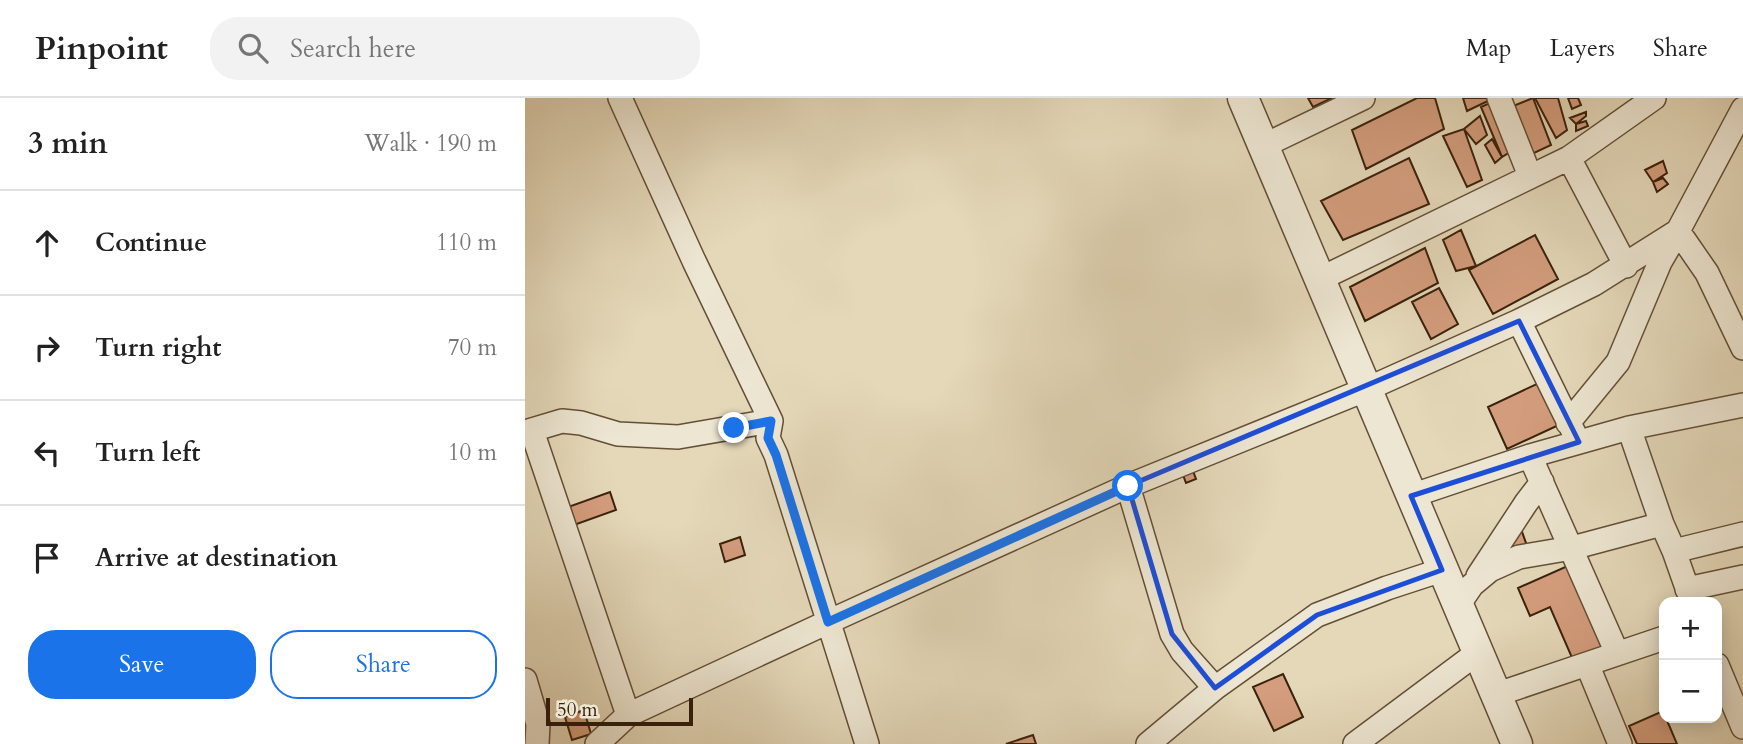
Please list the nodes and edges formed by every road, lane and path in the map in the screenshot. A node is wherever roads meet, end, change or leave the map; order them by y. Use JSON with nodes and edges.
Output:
{"nodes":[{"id":1,"x":620,"y":98,"type":"edge"},
{"id":2,"x":1243,"y":98,"type":"edge"},
{"id":3,"x":1363,"y":98,"type":"edge"},
{"id":4,"x":1499,"y":98,"type":"edge"},
{"id":5,"x":1648,"y":100,"type":"edge"},
{"id":6,"x":1743,"y":109,"type":"edge"},
{"id":7,"x":1737,"y":137,"type":"edge"},
{"id":8,"x":1263,"y":146,"type":"junction"},
{"id":9,"x":1569,"y":158,"type":"junction"},
{"id":10,"x":1530,"y":176,"type":"junction"},
{"id":11,"x":1678,"y":232,"type":"junction"},
{"id":12,"x":1626,"y":266,"type":"junction"},
{"id":13,"x":1320,"y":279,"type":"junction"},
{"id":14,"x":1519,"y":321,"type":"junction"},
{"id":15,"x":1743,"y":348,"type":"edge"},
{"id":16,"x":1367,"y":389,"type":"junction"},
{"id":17,"x":1743,"y":405,"type":"edge"},
{"id":18,"x":771,"y":421,"type":"junction"},
{"id":19,"x":1629,"y":428,"type":"junction"},
{"id":20,"x":528,"y":431,"type":"edge"},
{"id":21,"x":1574,"y":433,"type":"junction"},
{"id":22,"x":1530,"y":456,"type":"junction"},
{"id":23,"x":1542,"y":482,"type":"junction"},
{"id":24,"x":1128,"y":486,"type":"junction"},
{"id":25,"x":1411,"y":496,"type":"junction"},
{"id":26,"x":1662,"y":524,"type":"junction"},
{"id":27,"x":1743,"y":534,"type":"edge"},
{"id":28,"x":1572,"y":548,"type":"junction"},
{"id":29,"x":1674,"y":551,"type":"junction"},
{"id":30,"x":1441,"y":570,"type":"junction"},
{"id":31,"x":1743,"y":577,"type":"edge"},
{"id":32,"x":1464,"y":596,"type":"junction"},
{"id":33,"x":1690,"y":596,"type":"edge"},
{"id":34,"x":828,"y":622,"type":"junction"},
{"id":35,"x":1659,"y":640,"type":"edge"},
{"id":36,"x":1477,"y":653,"type":"junction"},
{"id":37,"x":1617,"y":653,"type":"junction"},
{"id":38,"x":1587,"y":664,"type":"junction"},
{"id":39,"x":1722,"y":677,"type":"edge"},
{"id":40,"x":525,"y":680,"type":"edge"},
{"id":41,"x":1215,"y":688,"type":"junction"},
{"id":42,"x":1495,"y":695,"type":"junction"},
{"id":43,"x":628,"y":715,"type":"junction"},
{"id":44,"x":1743,"y":727,"type":"edge"},
{"id":45,"x":537,"y":744,"type":"edge"},
{"id":46,"x":597,"y":744,"type":"edge"},
{"id":47,"x":867,"y":744,"type":"edge"},
{"id":48,"x":1148,"y":744,"type":"edge"},
{"id":49,"x":1355,"y":744,"type":"edge"},
{"id":50,"x":1517,"y":744,"type":"edge"},
{"id":51,"x":1620,"y":744,"type":"edge"}],
"edges":[{"from":1,"to":18,"type":"street"},
{"from":2,"to":8,"type":"street"},
{"from":3,"to":8,"type":"street"},
{"from":4,"to":10,"type":"street"},
{"from":5,"to":9,"type":"street"},
{"from":6,"to":7,"type":"street"},
{"from":7,"to":11,"type":"street"},
{"from":8,"to":13,"type":"street"},
{"from":9,"to":10,"type":"street"},
{"from":9,"to":12,"type":"street"},
{"from":10,"to":13,"type":"street"},
{"from":11,"to":12,"type":"street"},
{"from":11,"to":15,"type":"street"},
{"from":11,"to":21,"type":"street"},
{"from":12,"to":14,"type":"street"},
{"from":13,"to":16,"type":"street"},
{"from":14,"to":16,"type":"street"},
{"from":14,"to":21,"type":"street"},
{"from":16,"to":24,"type":"street"},
{"from":16,"to":25,"type":"street"},
{"from":17,"to":19,"type":"street"},
{"from":18,"to":20,"type":"street"},
{"from":18,"to":34,"type":"street"},
{"from":19,"to":21,"type":"street"},
{"from":19,"to":26,"type":"street"},
{"from":20,"to":43,"type":"street"},
{"from":21,"to":22,"type":"street"},
{"from":22,"to":23,"type":"street"},
{"from":22,"to":25,"type":"street"},
{"from":23,"to":28,"type":"street"},
{"from":23,"to":32,"type":"street"},
{"from":24,"to":34,"type":"street"},
{"from":24,"to":41,"type":"street"},
{"from":25,"to":30,"type":"street"},
{"from":26,"to":28,"type":"street"},
{"from":26,"to":29,"type":"street"},
{"from":27,"to":29,"type":"street"},
{"from":28,"to":32,"type":"street"},
{"from":28,"to":37,"type":"street"},
{"from":29,"to":33,"type":"street"},
{"from":30,"to":32,"type":"street"},
{"from":30,"to":41,"type":"street"},
{"from":31,"to":33,"type":"street"},
{"from":32,"to":36,"type":"street"},
{"from":34,"to":43,"type":"street"},
{"from":34,"to":47,"type":"street"},
{"from":35,"to":37,"type":"street"},
{"from":36,"to":42,"type":"street"},
{"from":36,"to":49,"type":"street"},
{"from":37,"to":38,"type":"street"},
{"from":38,"to":42,"type":"street"},
{"from":38,"to":51,"type":"street"},
{"from":39,"to":44,"type":"street"},
{"from":40,"to":45,"type":"street"},
{"from":41,"to":48,"type":"street"},
{"from":42,"to":50,"type":"street"},
{"from":43,"to":46,"type":"street"}]}
